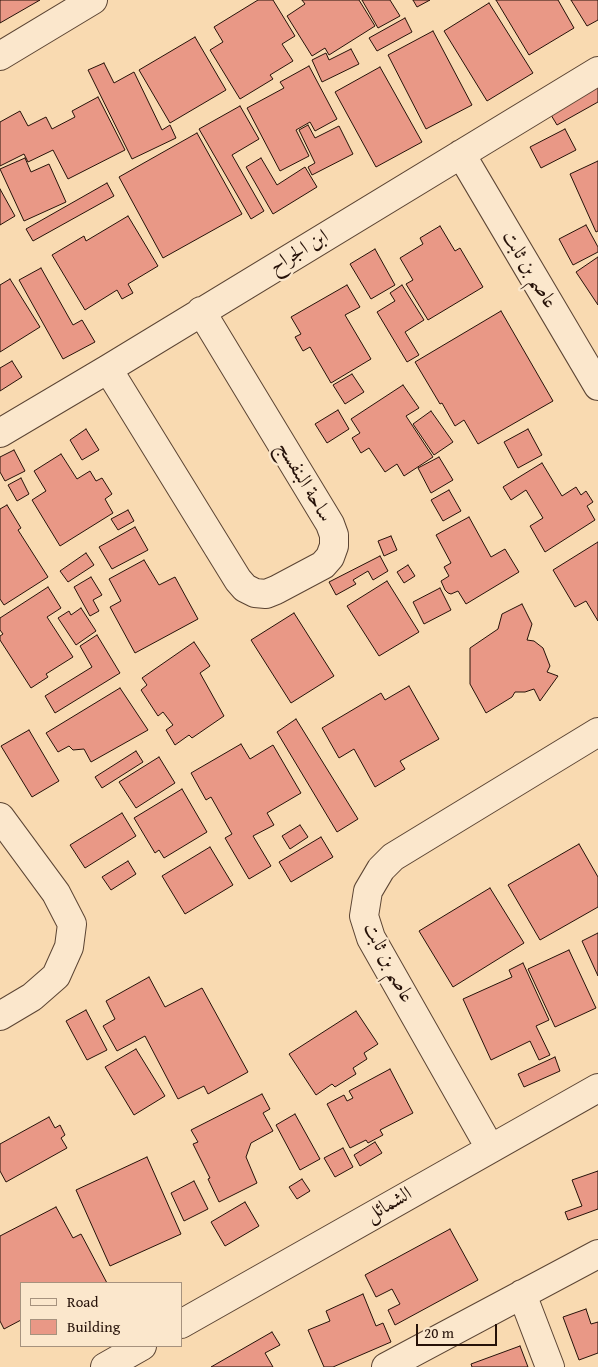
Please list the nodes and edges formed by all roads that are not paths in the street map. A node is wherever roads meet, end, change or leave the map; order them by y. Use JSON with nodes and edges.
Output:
{"nodes":[{"id":1,"x":93,"y":0,"type":"edge"},
{"id":2,"x":0,"y":56,"type":"edge"},
{"id":3,"x":598,"y":71,"type":"edge"},
{"id":4,"x":460,"y":154,"type":"junction"},
{"id":5,"x":201,"y":311,"type":"junction"},
{"id":6,"x":108,"y":369,"type":"junction"},
{"id":7,"x":598,"y":386,"type":"edge"},
{"id":8,"x":0,"y":433,"type":"edge"},
{"id":9,"x":598,"y":732,"type":"edge"},
{"id":10,"x":0,"y":817,"type":"edge"},
{"id":11,"x":0,"y":1016,"type":"edge"},
{"id":12,"x":598,"y":1088,"type":"edge"},
{"id":13,"x":490,"y":1148,"type":"junction"},
{"id":14,"x":598,"y":1254,"type":"edge"},
{"id":15,"x":522,"y":1294,"type":"junction"},
{"id":16,"x":182,"y":1323,"type":"edge"},
{"id":17,"x":140,"y":1347,"type":"edge"},
{"id":18,"x":105,"y":1367,"type":"edge"},
{"id":19,"x":386,"y":1367,"type":"edge"},
{"id":20,"x":550,"y":1367,"type":"edge"}],
"edges":[{"from":1,"to":2,"type":"street"},
{"from":3,"to":4,"type":"street","name":"ابن الجراح"},
{"from":4,"to":5,"type":"street","name":"ابن الجراح"},
{"from":4,"to":7,"type":"street","name":"عاصم بن ثابت"},
{"from":5,"to":6,"type":"street","name":"ابن الجراح"},
{"from":5,"to":6,"type":"street","name":"ساحة البنفسج"},
{"from":6,"to":8,"type":"street","name":"ابن الجراح"},
{"from":9,"to":13,"type":"street","name":"عاصم بن ثابت"},
{"from":10,"to":11,"type":"street"},
{"from":12,"to":13,"type":"street","name":"الشمائل"},
{"from":13,"to":16,"type":"street","name":"الشمائل"},
{"from":14,"to":15,"type":"street"},
{"from":15,"to":19,"type":"street"},
{"from":15,"to":20,"type":"street"},
{"from":17,"to":18,"type":"street"}]}
